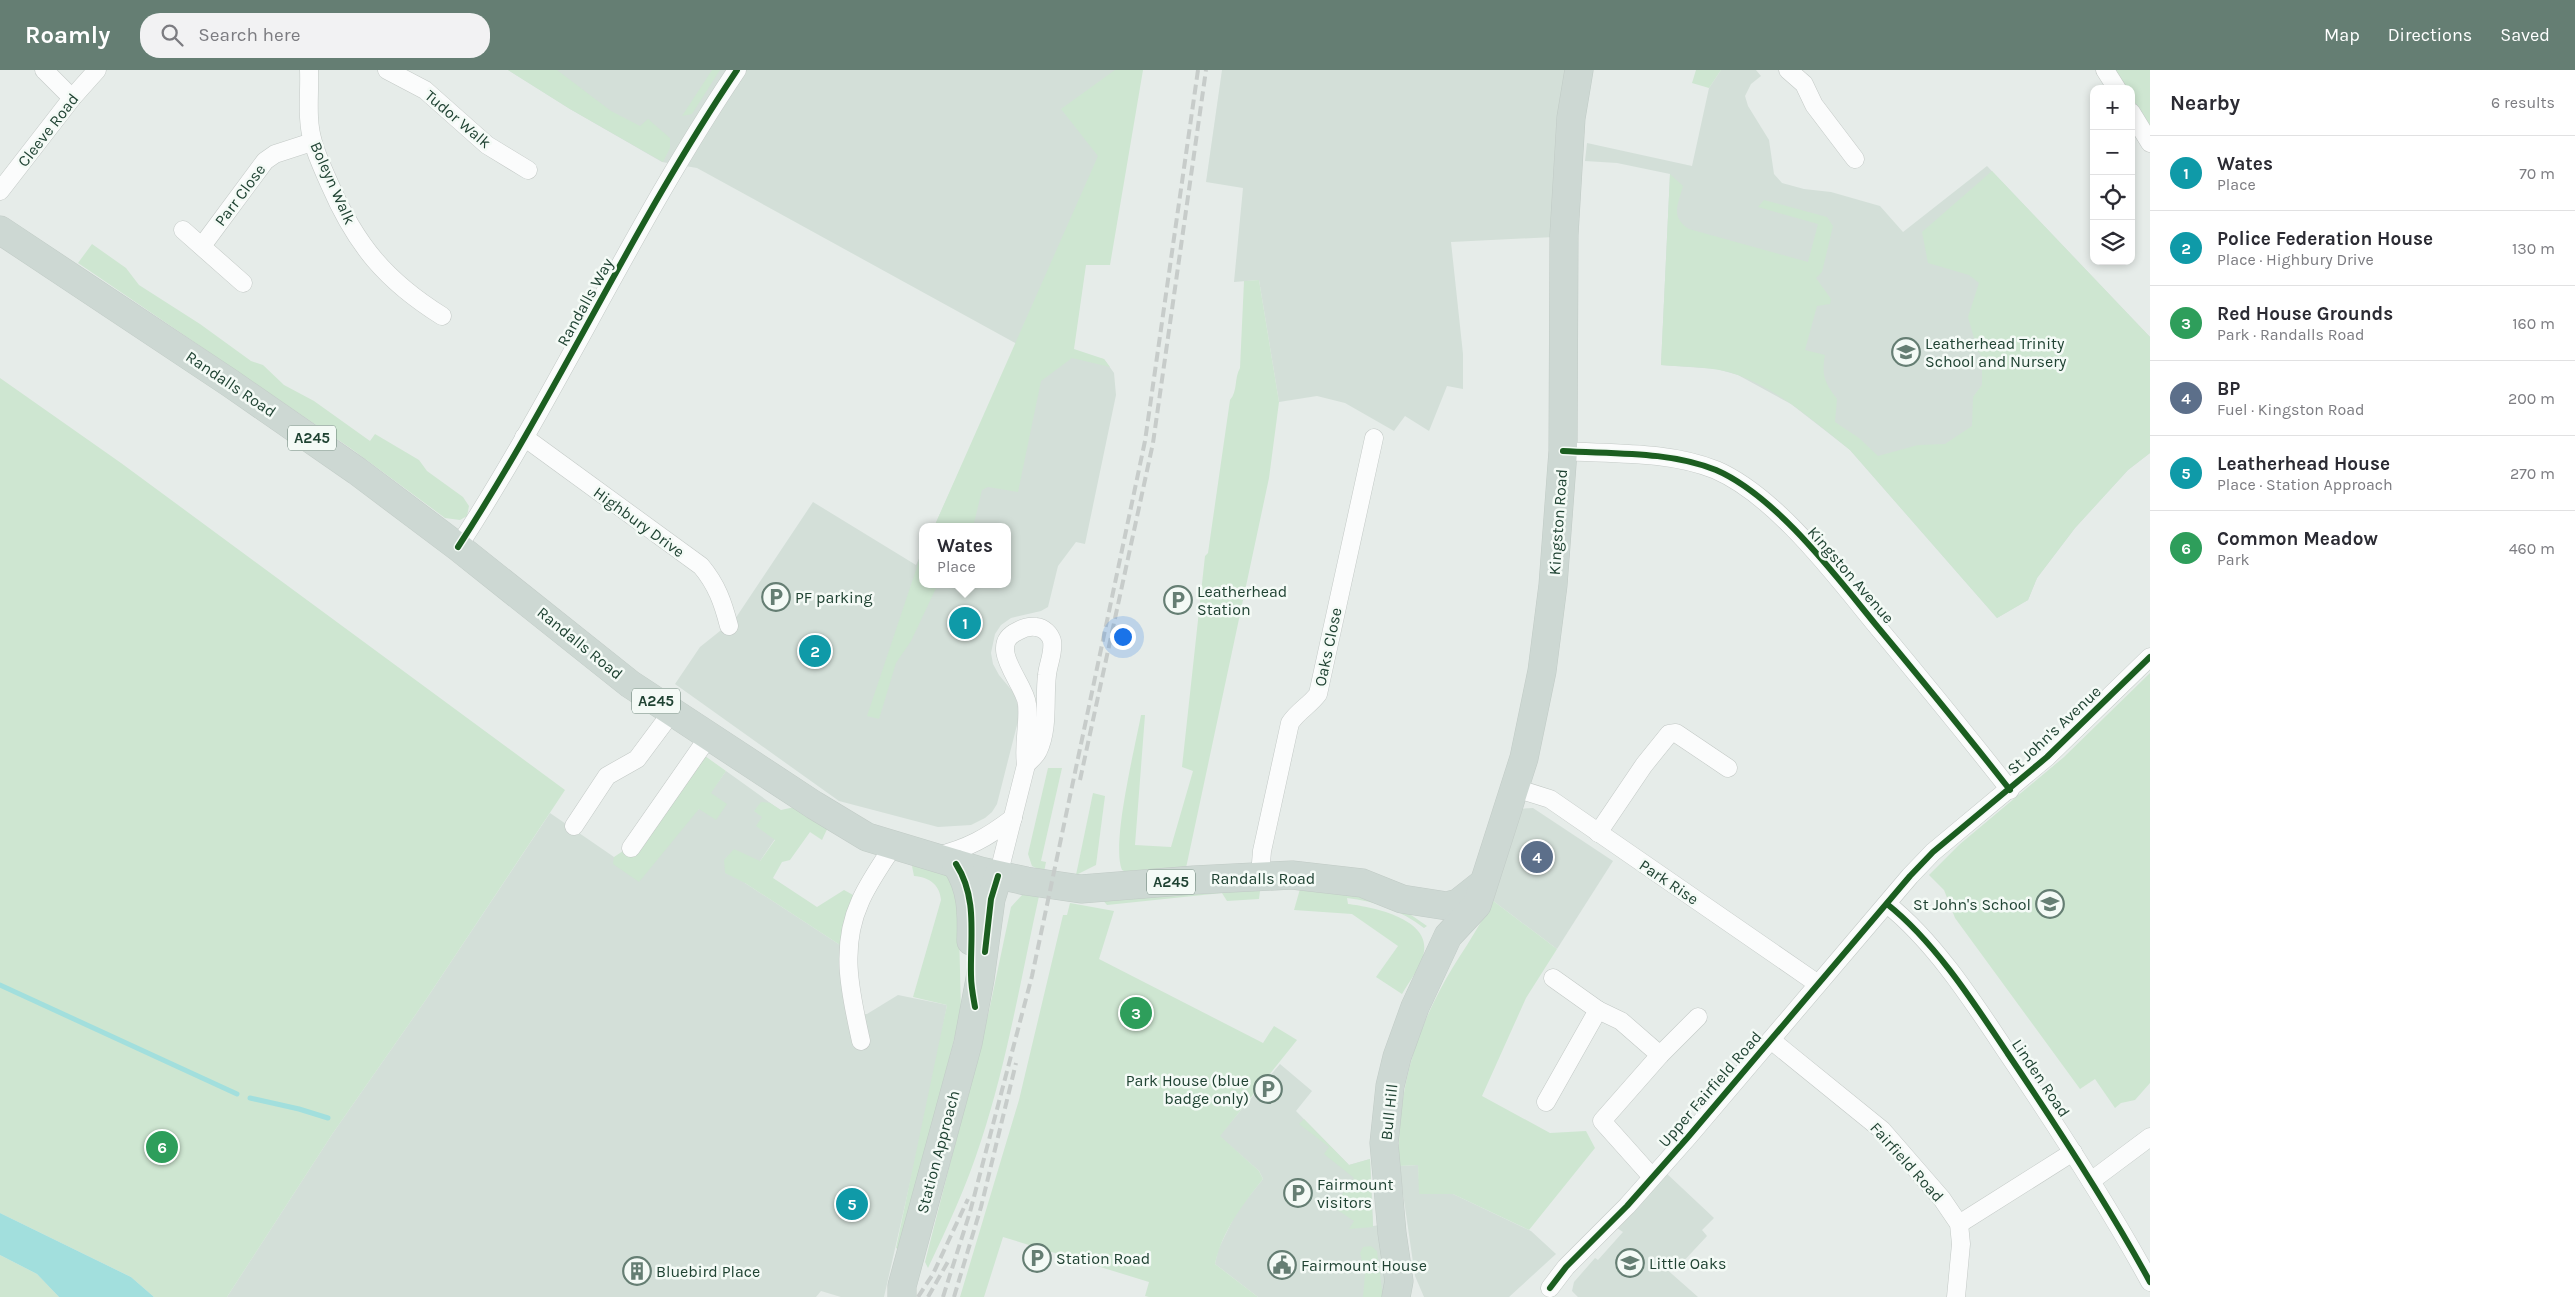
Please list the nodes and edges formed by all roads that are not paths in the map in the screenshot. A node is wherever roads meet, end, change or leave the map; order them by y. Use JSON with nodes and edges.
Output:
{"nodes":[{"id":1,"x":44,"y":70,"type":"edge"},
{"id":2,"x":97,"y":70,"type":"edge"},
{"id":3,"x":309,"y":70,"type":"edge"},
{"id":4,"x":387,"y":70,"type":"edge"},
{"id":5,"x":737,"y":70,"type":"edge"},
{"id":6,"x":1579,"y":70,"type":"edge"},
{"id":7,"x":1788,"y":70,"type":"edge"},
{"id":8,"x":2105,"y":70,"type":"edge"},
{"id":9,"x":2114,"y":85,"type":"edge"},
{"id":10,"x":72,"y":98,"type":"junction"},
{"id":11,"x":2135,"y":119,"type":"edge"},
{"id":12,"x":312,"y":142,"type":"junction"},
{"id":13,"x":2150,"y":143,"type":"edge"},
{"id":14,"x":1855,"y":160,"type":"dead end"},
{"id":15,"x":528,"y":170,"type":"dead end"},
{"id":16,"x":0,"y":191,"type":"edge"},
{"id":17,"x":0,"y":230,"type":"edge"},
{"id":18,"x":183,"y":230,"type":"dead end"},
{"id":19,"x":202,"y":246,"type":"junction"},
{"id":20,"x":243,"y":283,"type":"dead end"},
{"id":21,"x":442,"y":316,"type":"dead end"},
{"id":22,"x":524,"y":437,"type":"junction"},
{"id":23,"x":1374,"y":438,"type":"dead end"},
{"id":24,"x":1563,"y":452,"type":"junction"},
{"id":25,"x":458,"y":547,"type":"junction"},
{"id":26,"x":728,"y":626,"type":"dead end"},
{"id":27,"x":2150,"y":657,"type":"edge"},
{"id":28,"x":672,"y":712,"type":"junction"},
{"id":29,"x":709,"y":736,"type":"junction"},
{"id":30,"x":1026,"y":765,"type":"junction"},
{"id":31,"x":1728,"y":768,"type":"dead end"},
{"id":32,"x":1515,"y":788,"type":"junction"},
{"id":33,"x":2010,"y":790,"type":"junction"},
{"id":34,"x":1013,"y":818,"type":"junction"},
{"id":35,"x":574,"y":826,"type":"dead end"},
{"id":36,"x":1598,"y":833,"type":"junction"},
{"id":37,"x":893,"y":846,"type":"junction"},
{"id":38,"x":631,"y":848,"type":"dead end"},
{"id":39,"x":944,"y":861,"type":"junction"},
{"id":40,"x":1260,"y":875,"type":"junction"},
{"id":41,"x":998,"y":876,"type":"junction"},
{"id":42,"x":1482,"y":884,"type":"junction"},
{"id":43,"x":1402,"y":899,"type":"junction"},
{"id":44,"x":1887,"y":904,"type":"junction"},
{"id":45,"x":1441,"y":951,"type":"junction"},
{"id":46,"x":1553,"y":978,"type":"dead end"},
{"id":47,"x":1818,"y":984,"type":"junction"},
{"id":48,"x":975,"y":1007,"type":"junction"},
{"id":49,"x":1598,"y":1010,"type":"junction"},
{"id":50,"x":1698,"y":1017,"type":"dead end"},
{"id":51,"x":1770,"y":1040,"type":"junction"},
{"id":52,"x":861,"y":1042,"type":"dead end"},
{"id":53,"x":1660,"y":1055,"type":"junction"},
{"id":54,"x":1546,"y":1102,"type":"dead end"},
{"id":55,"x":2150,"y":1137,"type":"edge"},
{"id":56,"x":2073,"y":1152,"type":"junction"},
{"id":57,"x":1652,"y":1177,"type":"junction"},
{"id":58,"x":2091,"y":1181,"type":"junction"},
{"id":59,"x":1959,"y":1224,"type":"junction"},
{"id":60,"x":2150,"y":1282,"type":"edge"},
{"id":61,"x":1550,"y":1288,"type":"dead end"},
{"id":62,"x":1401,"y":1292,"type":"edge"},
{"id":63,"x":902,"y":1297,"type":"edge"},
{"id":64,"x":1956,"y":1297,"type":"edge"}],
"edges":[{"from":1,"to":10,"type":"street"},
{"from":2,"to":10,"type":"street","name":"Cleeve Road"},
{"from":3,"to":12,"type":"street","name":"Boleyn Walk"},
{"from":4,"to":15,"type":"street","name":"Tudor Walk"},
{"from":5,"to":22,"type":"street","name":"Randalls Way"},
{"from":6,"to":24,"type":"main road","name":"Kingston Road"},
{"from":7,"to":14,"type":"street"},
{"from":8,"to":9,"type":"street"},
{"from":10,"to":16,"type":"street","name":"Cleeve Road"},
{"from":11,"to":13,"type":"street"},
{"from":12,"to":19,"type":"street","name":"Parr Close"},
{"from":12,"to":21,"type":"street","name":"Boleyn Walk"},
{"from":17,"to":25,"type":"main road","name":"Randalls Road","number":"A245"},
{"from":18,"to":19,"type":"street"},
{"from":19,"to":20,"type":"street"},
{"from":22,"to":25,"type":"street","name":"Randalls Way"},
{"from":22,"to":26,"type":"street","name":"Highbury Drive"},
{"from":23,"to":40,"type":"street","name":"Oaks Close"},
{"from":24,"to":32,"type":"main road","name":"Kingston Road"},
{"from":24,"to":33,"type":"street","name":"Kingston Avenue"},
{"from":25,"to":28,"type":"main road","name":"Randalls Road","number":"A245"},
{"from":27,"to":33,"type":"street","name":"St John's Avenue"},
{"from":28,"to":29,"type":"main road","name":"Randalls Road","number":"A245"},
{"from":28,"to":35,"type":"street"},
{"from":29,"to":37,"type":"main road","name":"Randalls Road","number":"A245"},
{"from":29,"to":38,"type":"street"},
{"from":30,"to":30,"type":"street"},
{"from":30,"to":34,"type":"street"},
{"from":31,"to":36,"type":"street"},
{"from":32,"to":36,"type":"street","name":"Park Rise"},
{"from":32,"to":42,"type":"main road","name":"Kingston Road"},
{"from":33,"to":44,"type":"street","name":"St John's Avenue"},
{"from":34,"to":39,"type":"street"},
{"from":34,"to":41,"type":"street"},
{"from":36,"to":47,"type":"street","name":"Park Rise"},
{"from":37,"to":39,"type":"main road","name":"Randalls Road","number":"A245"},
{"from":37,"to":52,"type":"street"},
{"from":39,"to":41,"type":"main road","name":"Randalls Road","number":"A245"},
{"from":39,"to":48,"type":"main road","name":"Station Approach"},
{"from":40,"to":41,"type":"main road","name":"Randalls Road","number":"A245"},
{"from":40,"to":43,"type":"main road","name":"Randalls Road","number":"A245"},
{"from":41,"to":48,"type":"main road","name":"Station Approach"},
{"from":42,"to":43,"type":"main road","name":"Randalls Road","number":"A245"},
{"from":42,"to":45,"type":"main road","name":"Kingston Road"},
{"from":43,"to":45,"type":"main road","name":"Randalls Road","number":"A245"},
{"from":44,"to":47,"type":"street","name":"Upper Fairfield Road"},
{"from":44,"to":56,"type":"street","name":"Linden Road"},
{"from":45,"to":62,"type":"main road","name":"Bull Hill"},
{"from":46,"to":49,"type":"street"},
{"from":47,"to":51,"type":"street","name":"Upper Fairfield Road"},
{"from":48,"to":63,"type":"main road","name":"Station Approach"},
{"from":49,"to":53,"type":"street"},
{"from":49,"to":54,"type":"street"},
{"from":50,"to":53,"type":"street"},
{"from":51,"to":57,"type":"street","name":"Upper Fairfield Road"},
{"from":51,"to":59,"type":"street","name":"Fairfield Road"},
{"from":53,"to":57,"type":"street"},
{"from":55,"to":58,"type":"street"},
{"from":56,"to":58,"type":"street","name":"Linden Road"},
{"from":56,"to":59,"type":"street"},
{"from":57,"to":61,"type":"street","name":"Upper Fairfield Road"},
{"from":58,"to":60,"type":"street","name":"Linden Road"},
{"from":59,"to":64,"type":"street"}]}
